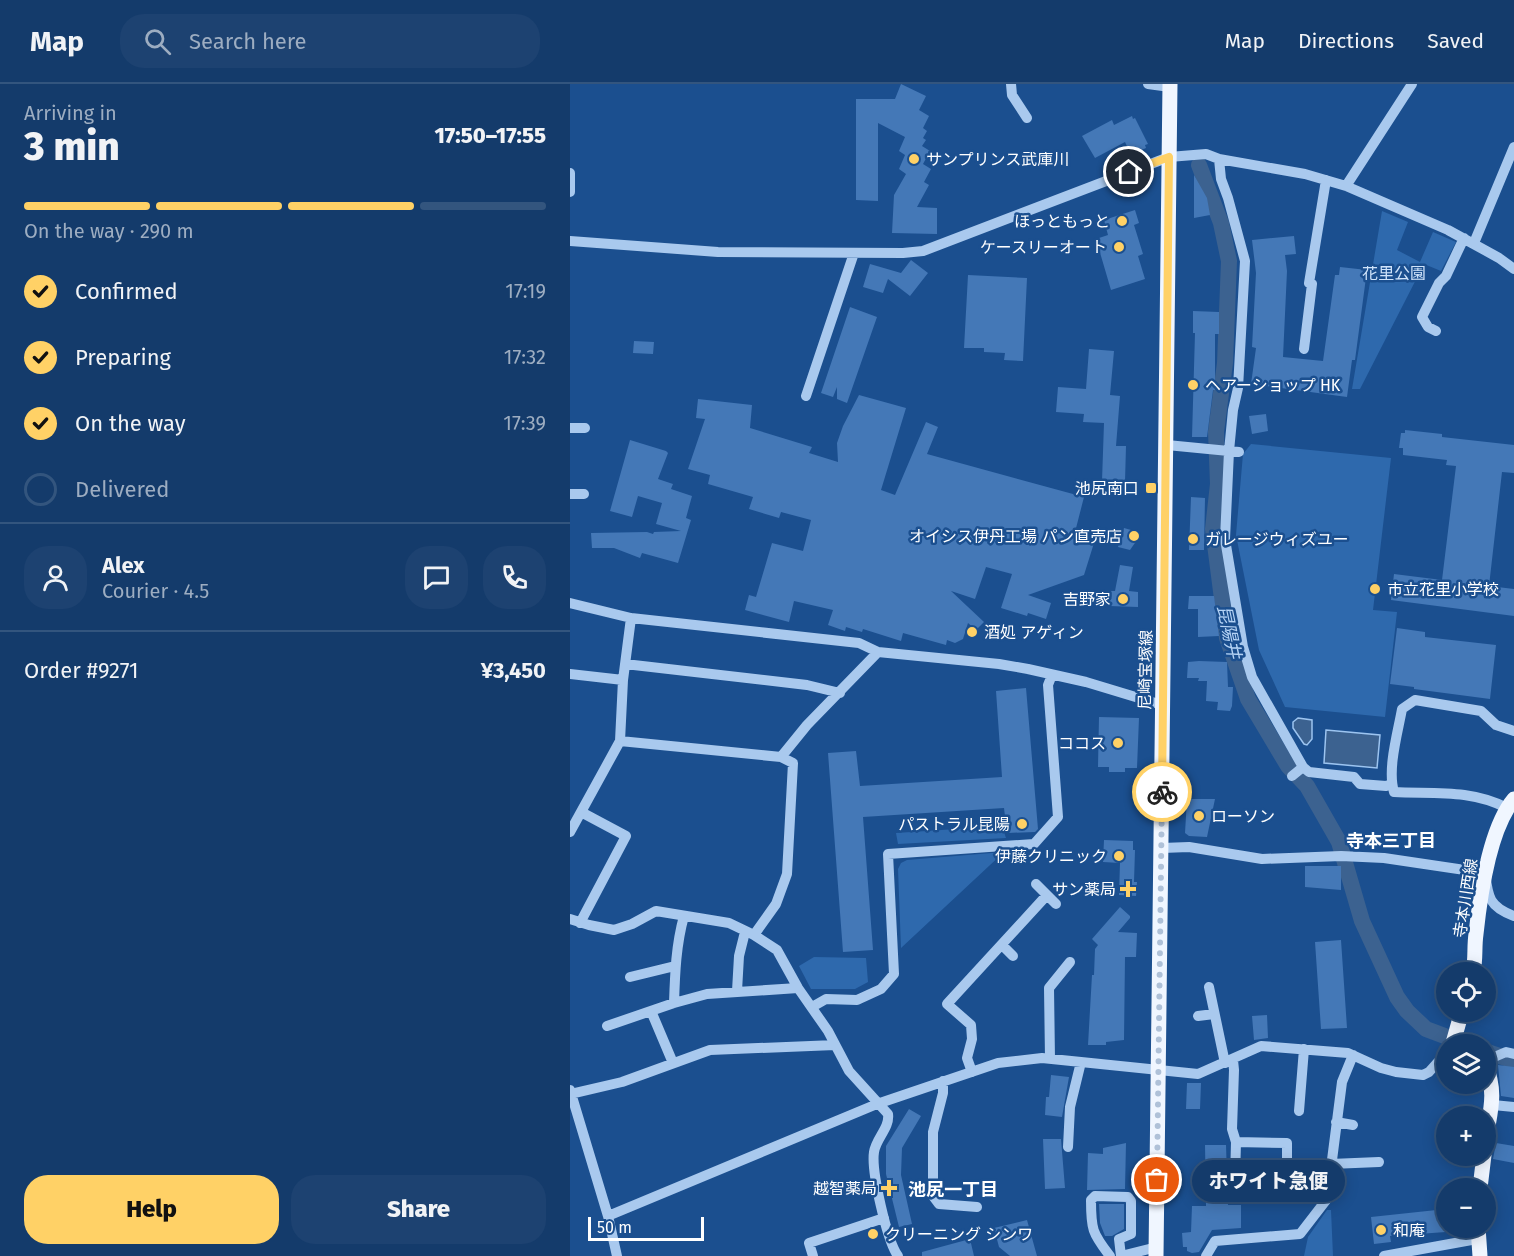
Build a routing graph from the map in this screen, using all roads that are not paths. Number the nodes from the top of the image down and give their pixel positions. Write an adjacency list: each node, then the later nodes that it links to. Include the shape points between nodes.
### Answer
1 (1011, 84): 5 (street, via 1011,101)
2 (1148, 84): 4 (street)
3 (1412, 84): 11 (street)
4 (1170, 86): 7 (main road, 尼崎宝塚線)
5 (1027, 117)
6 (1514, 147): 13 (street)
7 (1169, 157): 8 (street, via 1206,154); 15 (street, via 930,249); 22 (main road, 尼崎宝塚線)
8 (1219, 159): 10 (street); 23 (street, via 1221,179 1245,261)
9 (570, 173): 12 (street)
10 (1326, 180): 11 (street); 18 (street, via 1309,283 1312,284)
11 (1346, 186): 13 (street)
12 (570, 192)
13 (1469, 240): 16 (street); 17 (street, via 1439,283 1422,317)
14 (570, 241): 15 (street, via 718,252)
15 (854, 253): 19 (street)
16 (1514, 269)
17 (1436, 331)
18 (1304, 349)
19 (806, 396)
20 (570, 428): 21 (street)
21 (585, 428)
22 (1167, 445): 23 (street); 34 (main road, 尼崎宝塚線)
23 (1231, 452): 38 (street, via 1225,539 1243,647 1252,677)
24 (570, 494): 25 (street)
25 (584, 494)
26 (570, 603): 27 (street)
27 (631, 618): 28 (street, via 859,643); 29 (street)
28 (878, 652): 31 (street, via 999,664); 33 (street)
29 (625, 664): 32 (street); 33 (street, via 807,685)
30 (570, 674): 32 (street)
31 (1052, 675): 34 (street); 63 (street, via 1048,685 1058,817 1034,843 888,854 894,974 881,989 857,1000 826,999)
32 (623, 680): 36 (street)
33 (840, 693): 37 (street)
34 (1162, 705): 44 (main road, 尼崎宝塚線)
35 (1514, 731): 40 (street, via 1496,725 1481,711 1415,699 1402,709)
36 (620, 741): 37 (street); 42 (street)
37 (781, 757): 52 (street, via 793,763 787,874 776,904)
38 (1303, 767): 39 (street); 40 (street, via 1309,772 1354,777 1360,784)
39 (1292, 776)
40 (1392, 784): 41 (street, via 1394,792 1470,795)
41 (1510, 804): 45 (main road, 寺本川西線)
42 (581, 812): 43 (street); 51 (street, via 626,836)
43 (570, 832)
44 (1162, 848): 45 (street, via 1189,846 1262,859 1384,858); 76 (main road, 尼崎宝塚線)
45 (1485, 873): 50 (street, via 1487,896 1494,906); 56 (main road, 寺本川西線)
46 (1036, 884): 47 (street)
47 (1047, 895): 48 (street); 53 (street)
48 (1056, 904)
49 (684, 916): 51 (street, via 656,911 614,930); 52 (street, via 729,923); 57 (street)
50 (1514, 916)
51 (575, 921)
52 (749, 933): 60 (street, via 777,950); 61 (street, via 740,956)
53 (1002, 945): 54 (street); 77 (street, via 943,1001 971,1025 967,1058)
54 (1013, 956)
55 (1070, 962): 71 (street, via 1049,988)
56 (1476, 962)
57 (675, 966): 58 (street); 62 (street)
58 (630, 977)
59 (1209, 987): 65 (street)
60 (798, 988): 61 (street); 63 (street)
61 (737, 991): 62 (street)
62 (674, 1003): 64 (street)
63 (812, 1007): 68 (street)
64 (651, 1011): 67 (street); 74 (street)
65 (1214, 1014): 66 (street); 73 (street)
66 (1198, 1016)
67 (607, 1026)
68 (835, 1044): 74 (street, via 710,1050); 81 (street, via 849,1071)
69 (1305, 1049): 70 (street); 73 (street, via 1262,1046); 84 (street)
70 (1353, 1055): 75 (street, via 1381,1068 1411,1075 1423,1075); 85 (street, via 1342,1082)
71 (1050, 1059): 72 (street); 77 (street, via 998,1063)
72 (1081, 1062): 76 (street); 88 (street)
73 (1229, 1062): 76 (street, via 1198,1074); 89 (street)
74 (674, 1063): 79 (street, via 622,1082)
75 (1436, 1064)
76 (1159, 1070): 98 (main road, 尼崎宝塚線)
77 (972, 1072): 78 (street)
78 (943, 1082): 81 (street); 93 (street, via 933,1132 933,1196 939,1208)
79 (571, 1092): 94 (street)
80 (1492, 1094): 82 (main road)
81 (877, 1104): 94 (street); 95 (street, via 889,1117 873,1153)
82 (1493, 1105): 83 (street)
83 (1514, 1107)
84 (1299, 1111)
85 (1336, 1122): 86 (street); 92 (street)
86 (1353, 1125)
87 (1056, 1127): 88 (street)
88 (1068, 1128): 90 (street)
89 (1236, 1142): 89 (street, via 1287,1143 1287,1180 1235,1179)
90 (1068, 1147)
91 (1379, 1162): 92 (street)
92 (1331, 1164): 104 (street, via 1327,1199 1300,1234 1215,1241)
93 (977, 1207)
94 (608, 1216): 99 (street)
95 (884, 1218): 100 (street, via 809,1243); 101 (street)
96 (1458, 1238): 105 (street)
97 (1478, 1238): 106 (main road)
98 (1156, 1251): 103 (street)
99 (616, 1256)
100 (813, 1256)
101 (898, 1256)
102 (1110, 1256): 103 (street, via 1095,1238 1091,1225 1091,1200 1095,1196 1128,1197 1131,1201 1131,1234 1119,1239)
103 (1121, 1256)
104 (1206, 1256)
105 (1384, 1256)
106 (1480, 1256)

